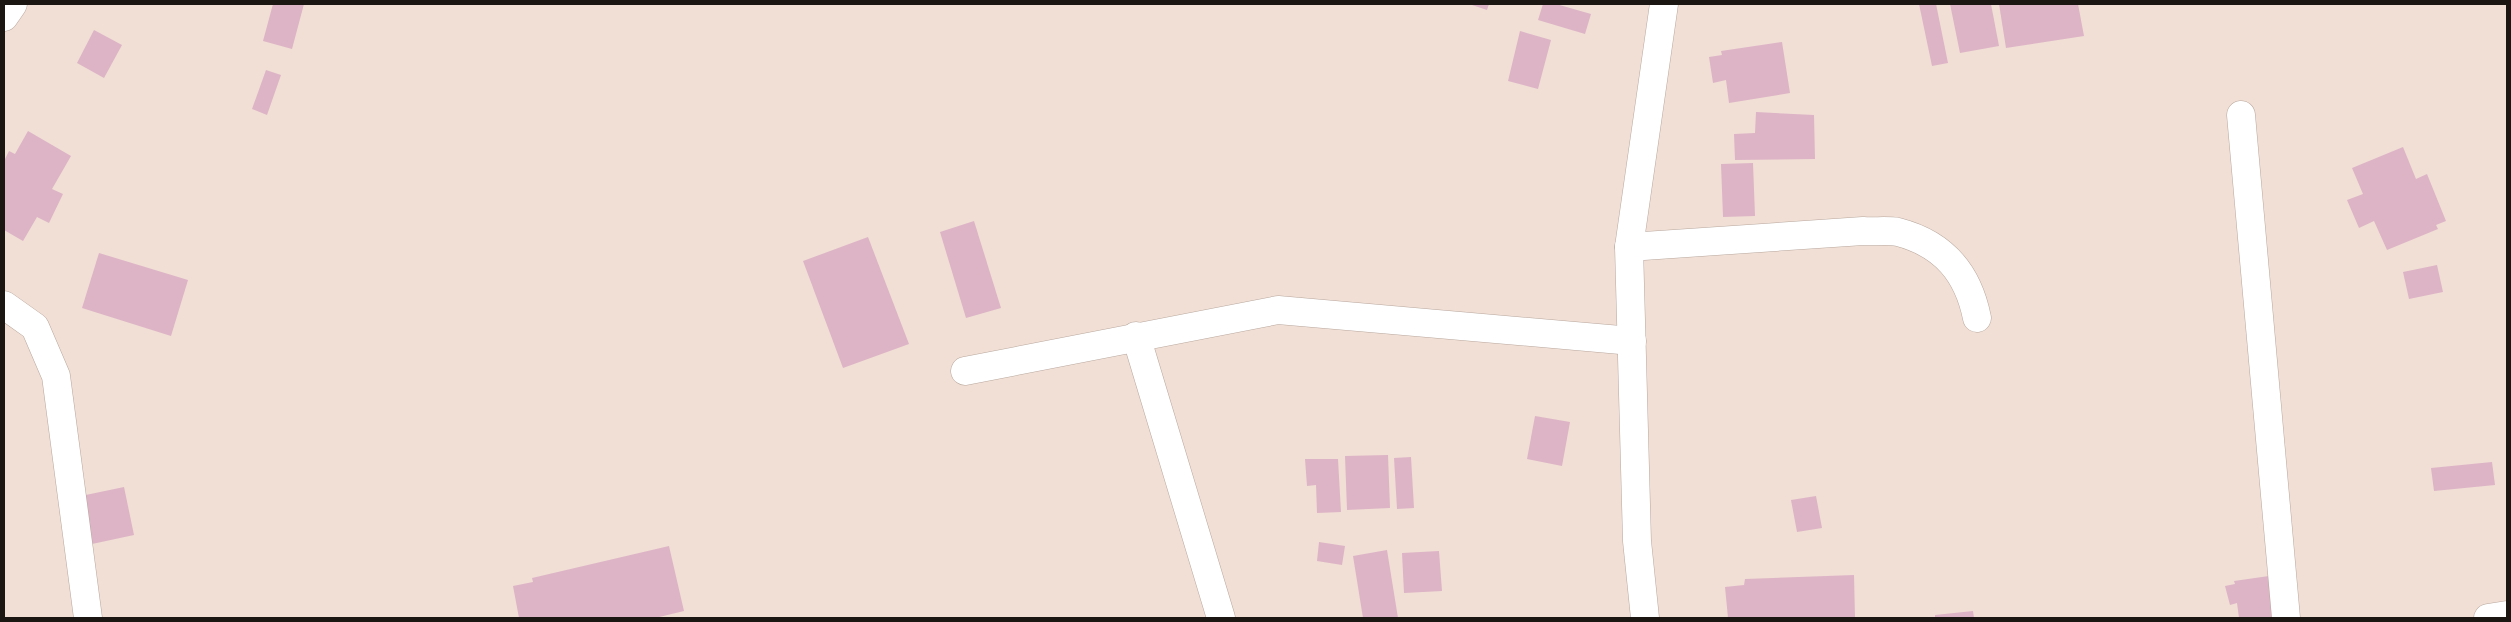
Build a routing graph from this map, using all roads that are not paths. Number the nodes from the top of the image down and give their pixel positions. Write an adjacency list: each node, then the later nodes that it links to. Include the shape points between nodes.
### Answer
1 (13, 4): 3 (street)
2 (1669, 5): 5 (street)
3 (4, 17)
4 (2241, 114): 15 (street)
5 (1629, 247): 7 (street, via 1863,231 1897,232 1946,256 1961,274 1972,296); 9 (street)
6 (4, 305): 12 (street, via 35,327 56,376)
7 (1976, 318)
8 (1136, 336): 9 (street, via 1278,310); 10 (street); 13 (street)
9 (1632, 341): 14 (street, via 1637,541)
10 (965, 371)
11 (2507, 615): 16 (street)
12 (88, 618)
13 (1221, 618)
14 (1645, 618)
15 (2286, 618)
16 (2488, 618)

